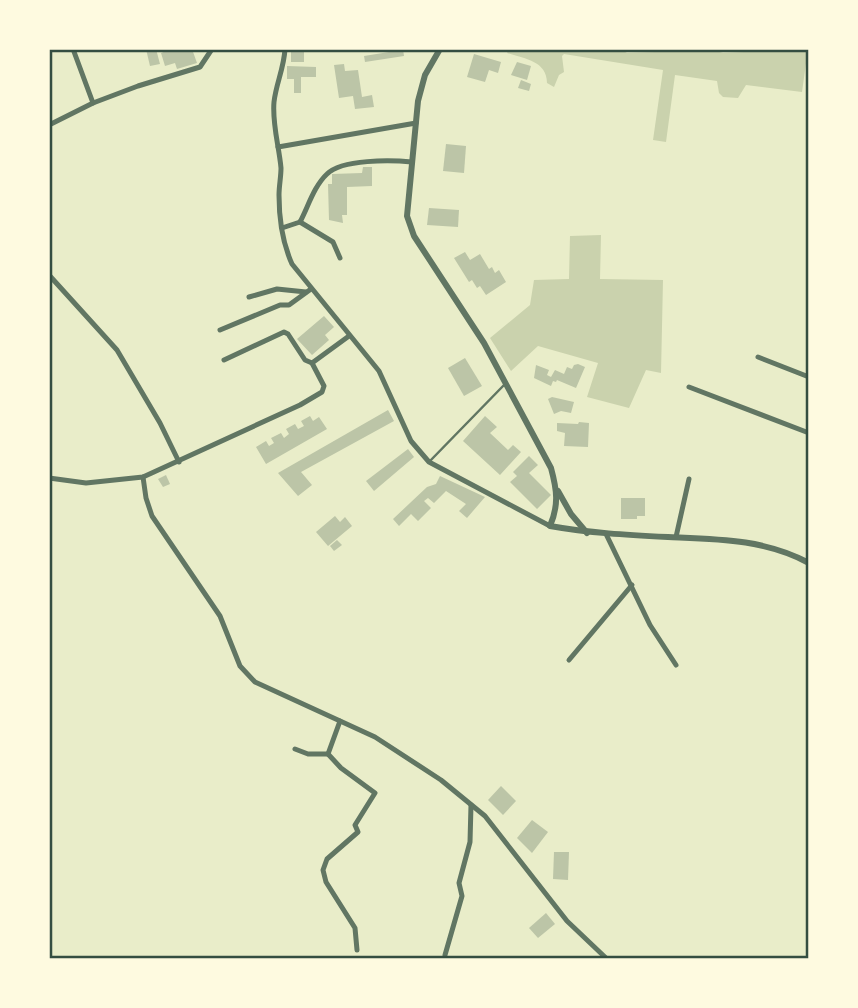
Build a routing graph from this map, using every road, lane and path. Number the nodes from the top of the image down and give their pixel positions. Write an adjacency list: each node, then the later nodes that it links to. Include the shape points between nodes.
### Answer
1 (74, 49): 5 (street)
2 (212, 49): 5 (street, via 200,67)
3 (285, 49): 8 (street, via 274,101)
4 (440, 49): 6 (street, via 425,75)
5 (93, 103): 7 (street)
6 (416, 123): 8 (street); 9 (street)
7 (49, 125)
8 (278, 147): 11 (street)
9 (412, 162): 10 (street, via 335,169 319,185); 22 (street, via 407,216 414,236)
10 (300, 222): 11 (street); 12 (street, via 333,242)
11 (282, 228): 14 (street, via 287,253)
12 (340, 258)
13 (49, 275): 25 (street, via 117,350)
14 (308, 290): 15 (street, via 277,289); 16 (street, via 289,305); 17 (street)
15 (250, 297)
16 (220, 330)
17 (349, 336): 20 (street); 26 (street, via 379,371 411,441)
18 (758, 357): 21 (street)
19 (224, 360): 20 (street, via 284,332)
20 (312, 363): 25 (street, via 324,386 322,392)
21 (809, 377)
22 (506, 383): 26 (lane); 30 (street, via 546,458)
23 (689, 387): 24 (street)
24 (809, 433)
25 (179, 462): 27 (street)
26 (429, 462): 31 (street)
27 (143, 477): 28 (street, via 86,482); 39 (street, via 152,516 220,616 240,666 255,682)
28 (49, 478)
29 (689, 480): 34 (street)
30 (556, 489): 31 (street, via 558,506); 32 (street)
31 (550, 526): 32 (street)
32 (587, 533): 33 (street)
33 (606, 534): 34 (street); 36 (street)
34 (676, 537): 35 (street, via 756,544)
35 (809, 563)
36 (632, 585): 37 (street); 38 (street, via 650,625)
37 (569, 660)
38 (676, 665)
39 (340, 721): 41 (street); 42 (street, via 394,748)
40 (295, 749): 41 (street)
41 (328, 754): 43 (street, via 375,793 355,825 358,832 323,866 326,882 355,928)
42 (471, 805): 44 (street, via 470,842 459,883 462,896); 45 (street, via 485,816 567,921)
43 (357, 950)
44 (445, 955)
45 (607, 959)

